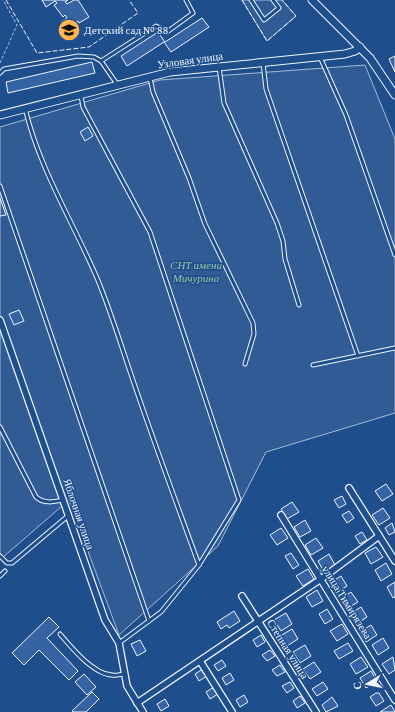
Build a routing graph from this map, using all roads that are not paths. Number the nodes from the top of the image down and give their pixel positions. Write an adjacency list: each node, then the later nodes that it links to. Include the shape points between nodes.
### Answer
1 (186, 0): 7 (lane, via 193,13 167,32 156,26)
2 (250, 0): 3 (lane, via 264,20 279,8)
3 (273, 0)
4 (312, 0): 5 (street)
5 (360, 47): 6 (street, Узловая улица, via 351,53); 14 (street, via 380,70)
6 (320, 57): 8 (street, Узловая улица); 18 (lane, via 346,115)
7 (101, 61): 10 (lane, via 94,57 78,56 4,69); 12 (lane)
8 (263, 62): 9 (street, Узловая улица); 22 (lane, via 266,89)
9 (219, 67): 11 (street, Узловая улица); 19 (lane, via 224,103 277,223)
10 (0, 73)
11 (149, 77): 12 (street, Узловая улица); 23 (lane, via 205,224 253,323 254,334)
12 (117, 85): 13 (street, Узловая улица)
13 (81, 94): 15 (street, Узловая улица); 33 (lane, via 83,107 150,232 239,500)
14 (395, 95)
15 (25, 108): 16 (street, Узловая улица); 33 (lane, via 29,126 42,158 97,277 115,324)
16 (0, 115)
17 (0, 186): 39 (lane)
18 (395, 255)
19 (299, 305)
20 (0, 320): 27 (street, Яблочная улица)
21 (395, 348): 22 (lane)
22 (358, 356): 24 (lane)
23 (245, 364)
24 (314, 364)
25 (0, 427): 27 (lane, via 36,497 41,501)
26 (350, 488): 30 (street)
27 (63, 500): 29 (street, Яблочная улица)
28 (281, 515): 36 (street, улица Тимирязева)
29 (69, 516): 31 (lane, via 12,563 7,563); 41 (street, Яблочная улица, via 105,620)
30 (379, 536): 32 (street); 36 (street)
31 (0, 556)
32 (395, 561)
33 (199, 565): 39 (lane, via 161,612)
34 (5, 571): 35 (lane)
35 (0, 576)
36 (321, 579): 38 (street); 44 (street, улица Тимирязева)
37 (242, 596): 38 (street, Степная улица)
38 (258, 620): 42 (street); 48 (street, Степная улица)
39 (149, 621): 41 (lane)
40 (60, 634): 43 (lane, via 80,657 104,674)
41 (119, 643): 43 (street, Яблочная улица)
42 (200, 661): 45 (street); 47 (street)
43 (125, 674): 45 (street, Яблочная улица, via 127,686)
44 (395, 700)
45 (137, 703): 46 (street, Яблочная улица)
46 (143, 712)
47 (232, 712)
48 (316, 712)

